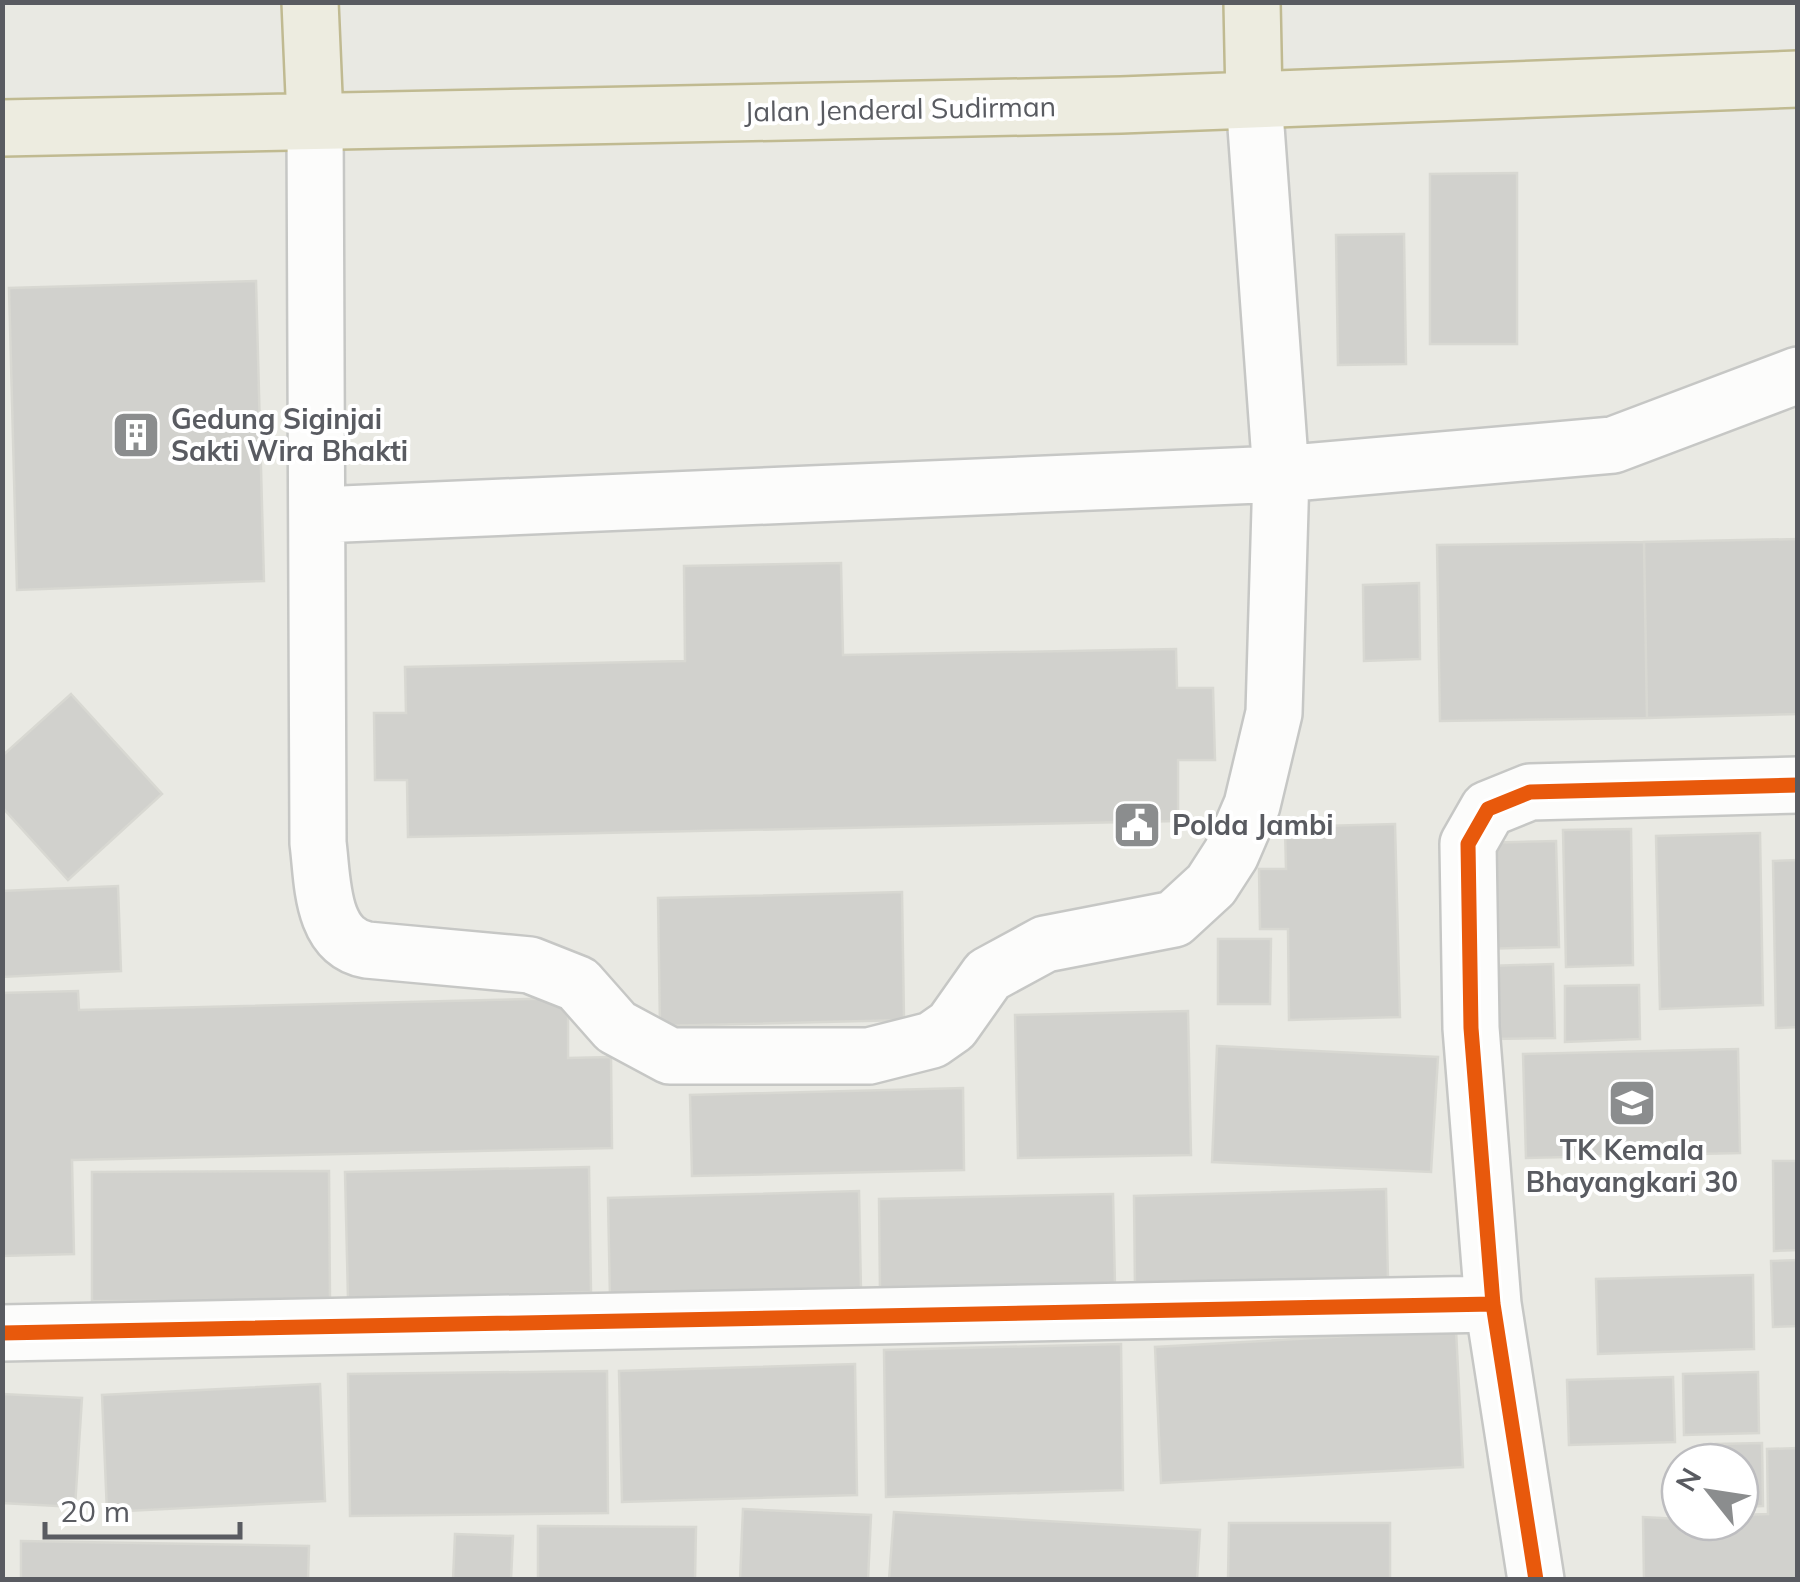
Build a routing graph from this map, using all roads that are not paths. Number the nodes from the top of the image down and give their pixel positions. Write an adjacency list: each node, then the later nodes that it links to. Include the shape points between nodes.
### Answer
1 (310, 2): 5 (highway)
2 (1252, 2): 4 (highway)
3 (1798, 78): 4 (highway, Jalan Jenderal Sudirman)
4 (1254, 98): 5 (highway, Jalan Jenderal Sudirman, via 1120,106); 8 (street)
5 (314, 119): 6 (highway, Jalan Jenderal Sudirman); 9 (street)
6 (2, 128)
7 (1798, 375): 8 (street, via 1613,445)
8 (1281, 474): 9 (street); 9 (street, via 1274,713 1252,806 1211,885 1174,918 1045,944 988,975 952,1026 932,1040 870,1056 670,1056 616,1027 578,984 530,965 351,947 327,910 318,842)
9 (320, 516)
10 (1798, 785): 11 (street, via 1530,792 1488,809 1475,825 1468,844 1471,1028)
11 (1493, 1304): 12 (street); 13 (street)
12 (2, 1333)
13 (1536, 1580)

